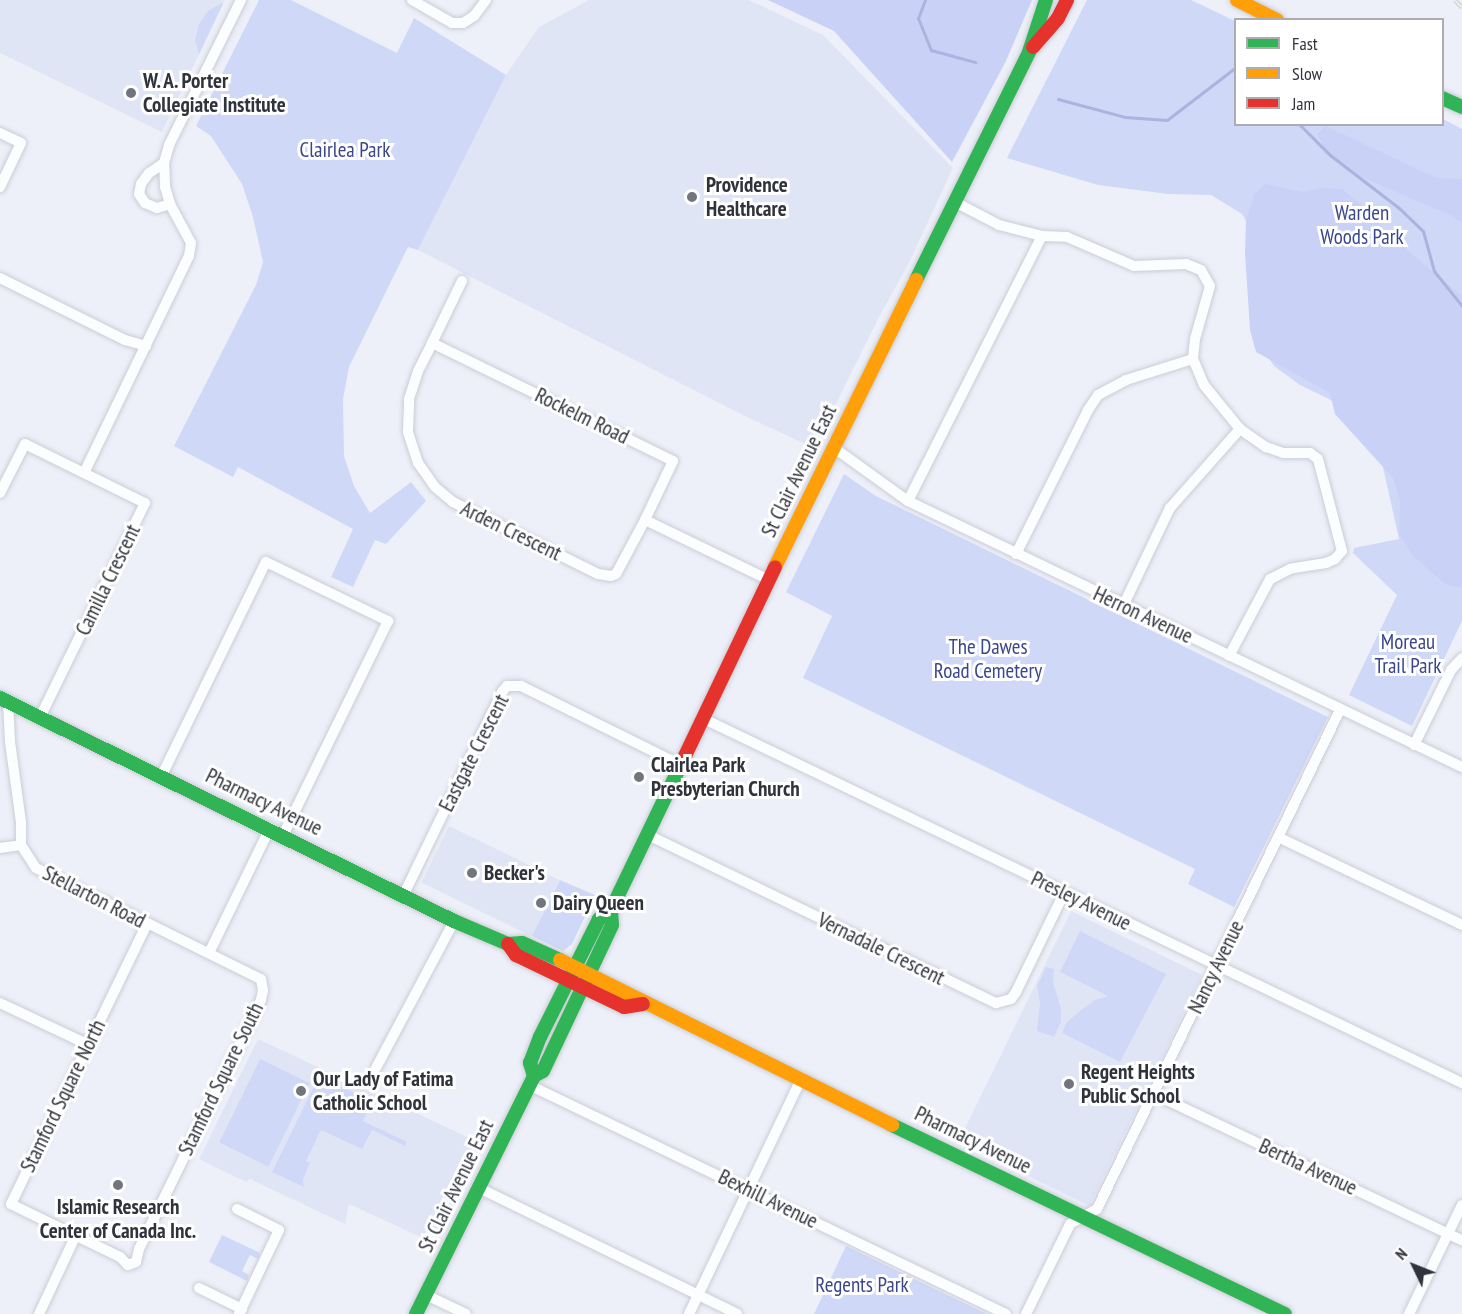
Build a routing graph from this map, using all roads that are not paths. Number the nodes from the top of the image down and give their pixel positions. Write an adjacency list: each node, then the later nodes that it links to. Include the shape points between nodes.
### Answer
1 (241, 0): 12 (street, via 169,145)
2 (412, 0): 3 (street, via 452,23 463,23 474,16)
3 (486, 0)
4 (1046, 0): 8 (main road, St Clair Avenue East)
5 (1067, 0): 8 (main road, St Clair Avenue East, via 1058,18)
6 (1237, 0): 7 (main road)
7 (1273, 18)
8 (1029, 52): 14 (main road, St Clair Avenue East)
9 (1444, 98): 10 (main road)
10 (1462, 107)
11 (0, 133): 13 (street, via 21,143)
12 (164, 163): 15 (street); 15 (street, via 149,173 141,184 140,194 145,203 156,208)
13 (0, 187)
14 (955, 202): 16 (street, via 999,225); 23 (main road, St Clair Avenue East)
15 (170, 204): 20 (street, via 191,243 189,256)
16 (1042, 236): 21 (street, via 1067,237 1134,266 1186,264 1201,270 1210,286); 26 (street)
17 (0, 278): 20 (street, via 125,340)
18 (462, 281): 19 (street, Arden Crescent)
19 (432, 343): 27 (street, Rockelm Road, via 674,461); 27 (street, Arden Crescent, via 410,393 407,421 418,463 443,496 606,576 620,568)
20 (146, 346): 24 (street)
21 (1193, 359): 22 (street, via 1204,384); 28 (street, via 1126,380 1098,395)
22 (1240, 429): 30 (street, via 1170,508); 31 (street, via 1266,447 1283,453 1310,453 1318,459 1342,550 1326,564 1290,569 1270,579)
23 (833, 447): 26 (street, Herron Avenue); 29 (main road, St Clair Avenue East)
24 (84, 473): 25 (street, via 25,444); 35 (street, Camilla Crescent, via 146,503)
25 (0, 493)
26 (908, 501): 28 (street, Herron Avenue)
27 (645, 520): 29 (street)
28 (1017, 555): 30 (street, Herron Avenue)
29 (769, 580): 36 (main road, St Clair Avenue East)
30 (1123, 606): 31 (street, Herron Avenue)
31 (1229, 656): 34 (street, Herron Avenue)
32 (1462, 658): 37 (street, via 1451,670)
33 (4, 700): 35 (main road, Pharmacy Avenue); 44 (street)
34 (1341, 710): 37 (street, Herron Avenue); 43 (street, Nancy Avenue)
35 (40, 717): 40 (main road, Pharmacy Avenue)
36 (702, 718): 38 (main road, St Clair Avenue East); 46 (street, Presley Avenue)
37 (1414, 745): 39 (street, Herron Avenue)
38 (680, 764): 42 (main road, St Clair Avenue East); 47 (street, Eastgate Crescent, via 521,686 507,686)
39 (1462, 767)
40 (162, 775): 41 (main road, Pharmacy Avenue); 41 (street, via 266,562 388,621)
41 (277, 832): 47 (main road, Pharmacy Avenue); 52 (street)
42 (646, 834): 46 (street, Vernadale Crescent, via 996,1003 1011,999 1016,992); 48 (main road, St Clair Avenue East)
43 (1280, 838): 51 (street); 53 (street, Nancy Avenue)
44 (21, 845): 45 (street); 50 (street, Stellarton Road, via 36,868)
45 (0, 848)
46 (1064, 893): 53 (street, Presley Avenue)
47 (404, 894): 49 (main road, Pharmacy Avenue)
48 (611, 910): 54 (main road, St Clair Avenue East, via 599,919); 55 (main road, St Clair Avenue East, via 612,925)
49 (454, 921): 54 (main road, Pharmacy Avenue, via 508,944 516,955); 60 (street)
50 (147, 924): 52 (street, Stellarton Road); 59 (street, Stamford Square North)
51 (1462, 925)
52 (209, 953): 71 (street, Stamford Square South, via 261,979 261,1000 136,1262 126,1264 120,1257)
53 (1216, 966): 63 (street, Presley Avenue); 64 (street, Nancy Avenue)
54 (571, 975): 55 (main road, Pharmacy Avenue); 56 (main road, Pharmacy Avenue); 61 (main road, St Clair Avenue East, via 531,1060)
55 (588, 975): 56 (main road, St Clair Avenue East); 58 (main road, Pharmacy Avenue, via 630,993)
56 (582, 988): 58 (main road, Pharmacy Avenue, via 624,1007); 61 (main road, St Clair Avenue East, via 543,1071)
57 (0, 1003): 59 (street)
58 (643, 1004): 62 (main road, Pharmacy Avenue)
59 (88, 1045): 71 (street, Stamford Square North, via 11,1204)
60 (376, 1068)
61 (531, 1081): 65 (main road, St Clair Avenue East); 66 (street, Bexhill Avenue)
62 (800, 1081): 66 (street); 69 (main road, Pharmacy Avenue)
63 (1462, 1083)
64 (1154, 1094): 69 (street, Nancy Avenue, via 1097,1209); 70 (street, Bertha Avenue)
65 (479, 1188): 74 (main road, St Clair Avenue East); 75 (street)
66 (748, 1189): 75 (street); 82 (street, Bexhill Avenue)
67 (1462, 1205): 70 (street)
68 (237, 1209): 76 (street, via 279,1230)
69 (1083, 1217): 83 (street, Nancy Avenue, via 1070,1224); 84 (main road, Pharmacy Avenue)
70 (1448, 1234): 72 (street, Bertha Avenue); 85 (street)
71 (76, 1235): 77 (street)
72 (1462, 1240)
73 (199, 1288): 76 (street)
74 (426, 1295): 78 (main road, St Clair Avenue East); 79 (street)
75 (698, 1295): 80 (street); 81 (street)
76 (241, 1311)
77 (39, 1314)
78 (416, 1314)
79 (466, 1314)
80 (689, 1314)
81 (737, 1314)
82 (1006, 1314)
83 (1026, 1314)
84 (1285, 1314)
85 (1409, 1314)

